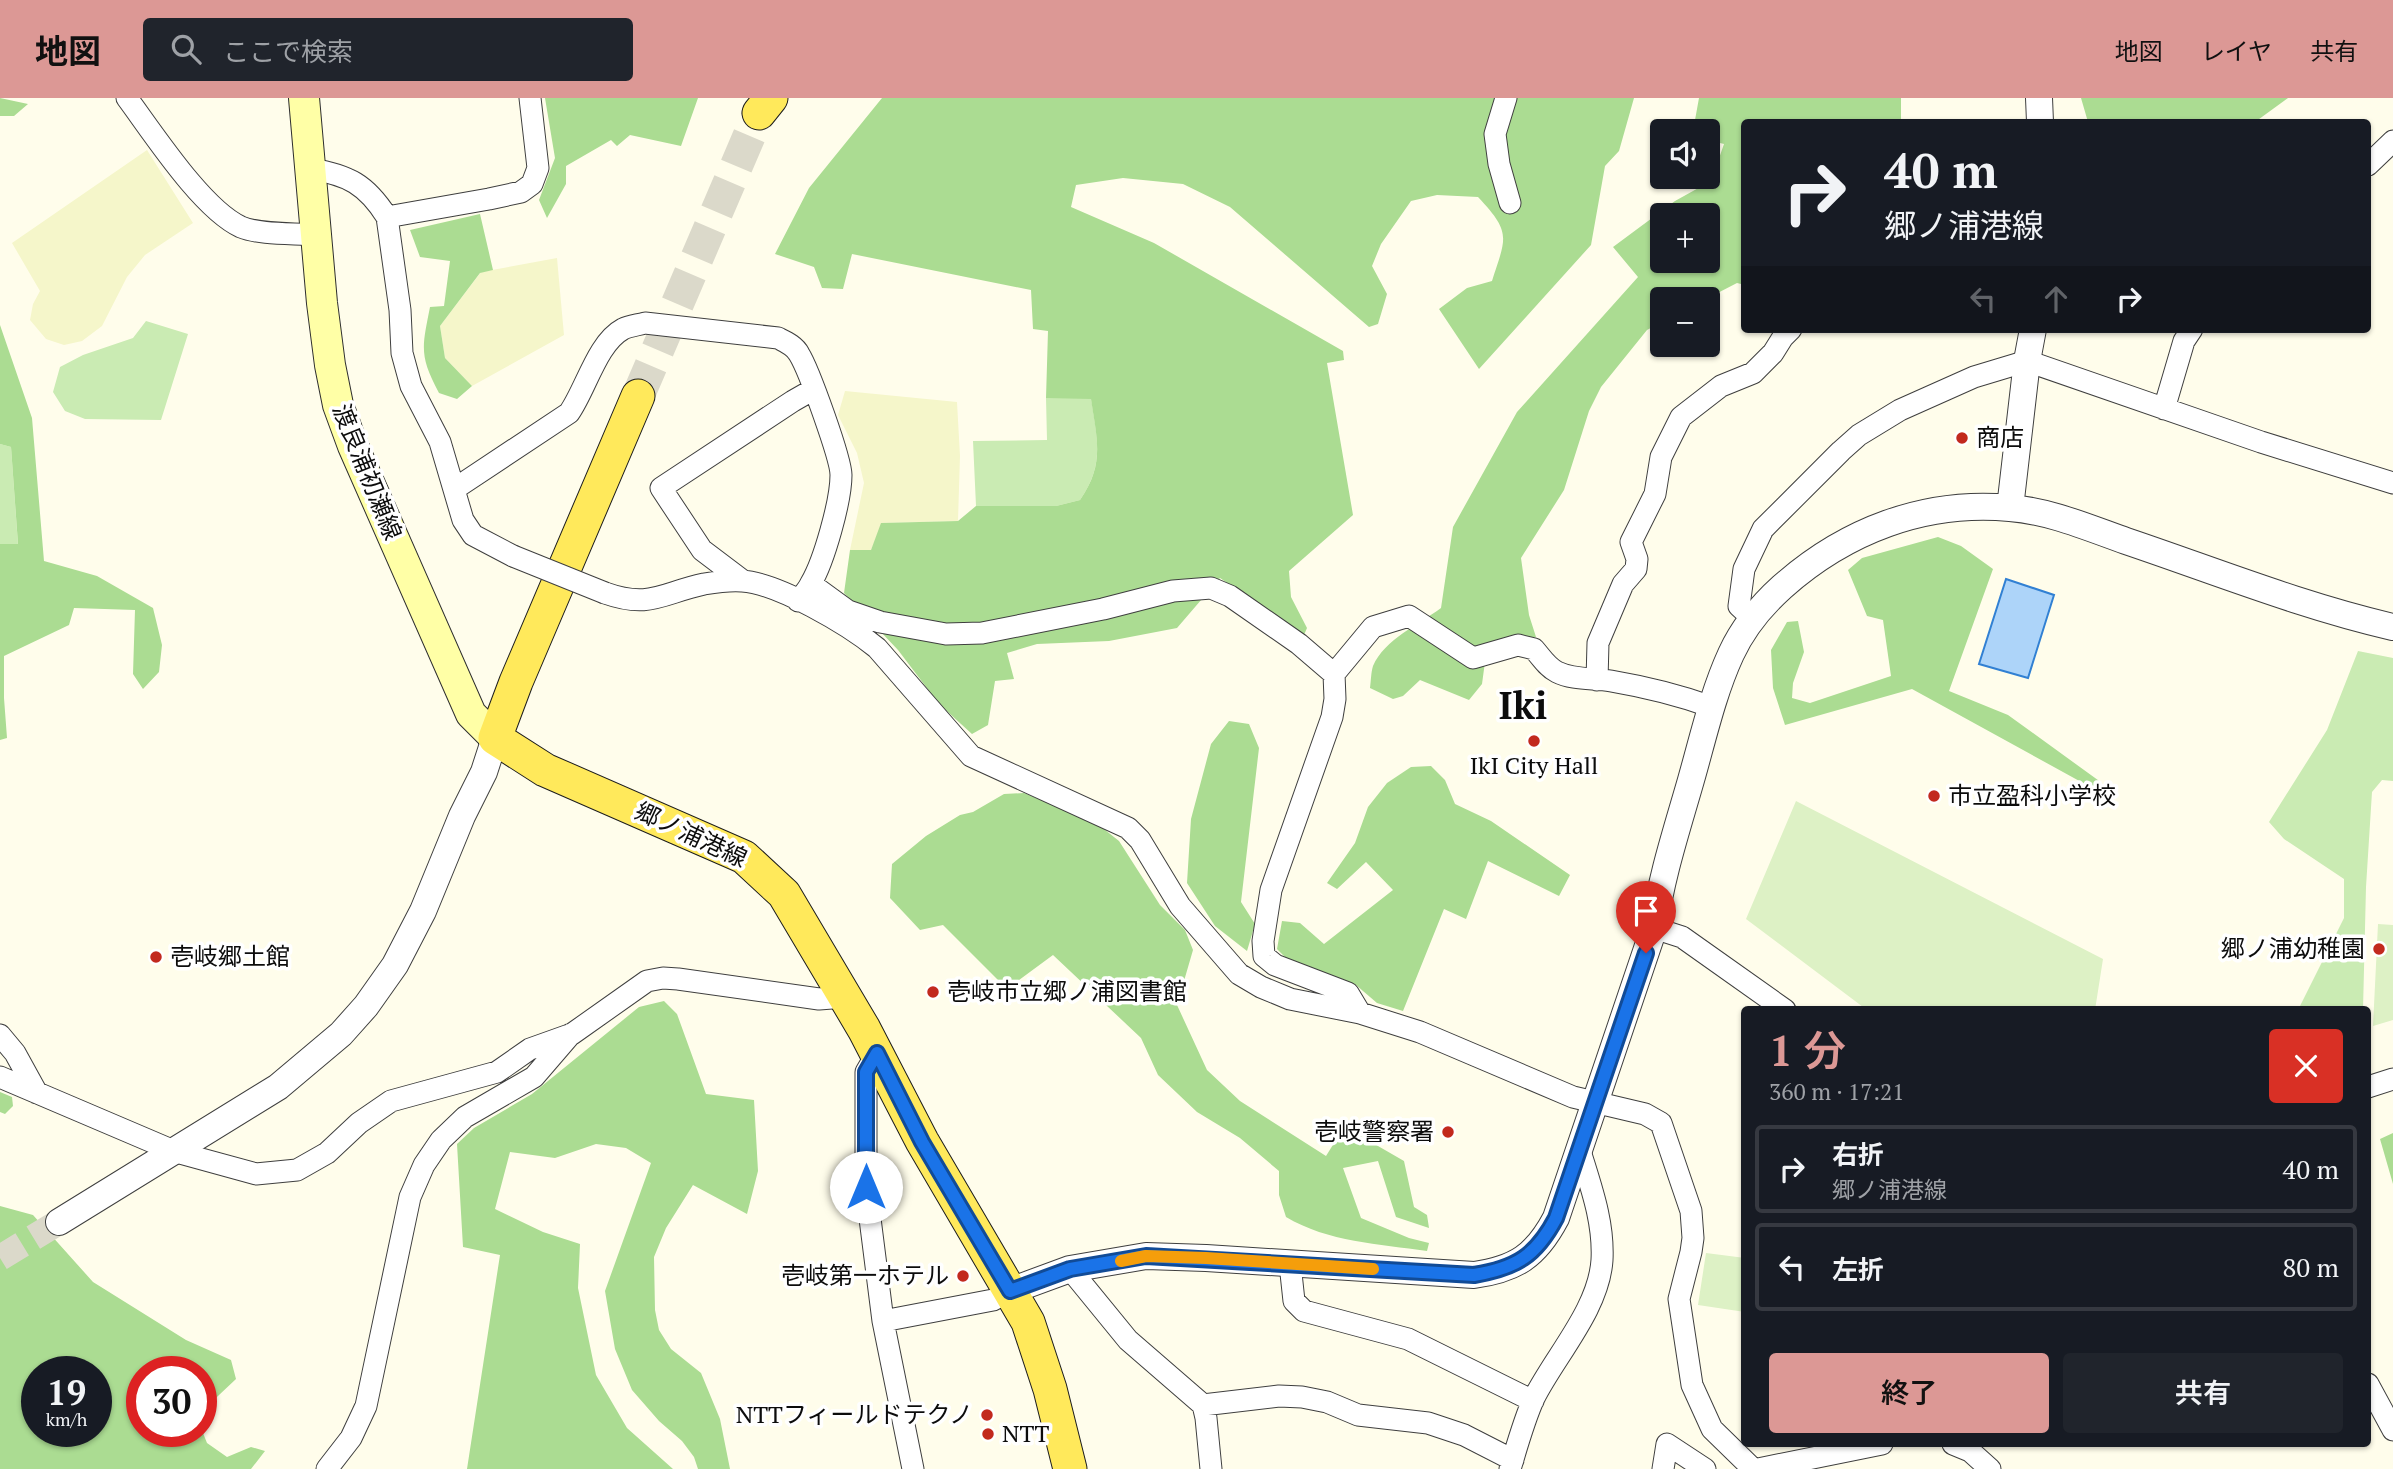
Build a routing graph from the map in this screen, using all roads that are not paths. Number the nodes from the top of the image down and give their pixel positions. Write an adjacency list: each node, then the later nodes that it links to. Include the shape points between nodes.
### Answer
1 (127, 98): 12 (street, via 184,175 221,213 242,227)
2 (304, 98): 9 (main road, 渡良浦初瀬線)
3 (530, 98): 11 (street, via 538,168 532,184 521,192 489,200)
4 (1506, 98): 10 (street, via 1495,134)
5 (2039, 98): 6 (street)
6 (2040, 119)
7 (2393, 141): 8 (street)
8 (2371, 162)
9 (311, 169): 11 (street, via 349,178); 12 (main road, 渡良浦初瀬線)
10 (1510, 203)
11 (387, 217): 21 (street, via 402,353 411,386 440,442)
12 (316, 235): 30 (main road, 渡良浦初瀬線, via 338,405 471,714)
13 (1787, 333): 28 (street, via 1753,373 1721,386 1681,417 1661,457 1655,494 1631,542 1636,569 1623,584 1598,643)
14 (2031, 333): 16 (street)
15 (2189, 333): 19 (street)
16 (2027, 361): 19 (street); 22 (street); 25 (street, via 1974,377 1900,410 1841,451 1763,529 1742,582 1739,607)
17 (814, 389): 21 (street, via 799,352 778,338 645,323 624,328 601,352 569,413); 23 (street, via 661,488 702,550); 24 (street, via 841,471 822,556)
18 (638, 396): 30 (main road)
19 (2164, 409): 20 (street)
20 (2393, 483)
21 (456, 488): 23 (street, bridge, via 463,520 473,536 605,593 655,600 702,585)
22 (2010, 508): 25 (street, via 1920,514 1850,538 1818,558); 26 (street, via 2052,516 2287,598)
23 (743, 581): 24 (street)
24 (805, 592): 27 (street, via 848,611 946,634 982,633 1173,591 1211,587 1298,643); 34 (street, via 877,648 971,756 1128,828 1180,906 1238,974 1290,999)
25 (1752, 618): 29 (street, via 1730,654)
26 (2393, 627)
27 (1334, 674): 28 (street, via 1373,626 1409,616 1473,658 1518,645 1534,649 1557,672); 34 (street, via 1332,717 1271,890 1264,956 1275,965 1348,993)
28 (1597, 680): 29 (street, via 1683,696)
29 (1712, 707): 31 (street, via 1660,888)
30 (495, 738): 32 (main road, 郷ノ浦港線, via 545,770 744,857 784,894); 44 (street, via 423,911 395,965 366,1006 341,1034 278,1087)
31 (1654, 928): 33 (street, via 1682,937); 42 (street)
32 (845, 997): 35 (street, via 819,999 663,978 648,981); 37 (main road, 郷ノ浦港線)
33 (1779, 1006)
34 (1360, 1013): 42 (street, via 1420,1032)
35 (572, 1034): 44 (street, via 530,1049 497,1072 391,1101 327,1153 297,1170 256,1174); 57 (street, via 534,1077 465,1117 441,1140 424,1166 410,1197 366,1406 351,1438)
36 (0, 1035): 41 (street)
37 (877, 1053): 48 (main road, 郷ノ浦港線, via 922,1142); 49 (street, via 866,1072 866,1187)
38 (0, 1077): 41 (street)
39 (2393, 1079): 40 (street)
40 (2371, 1086)
41 (37, 1093): 44 (street)
42 (1595, 1103): 43 (street); 63 (street, via 1645,1114 1661,1123 1690,1211 1693,1238 1679,1299 1692,1385 1712,1429)
43 (1580, 1151): 46 (street, via 1547,1236 1533,1252 1506,1268 1474,1275); 51 (street, via 1601,1228 1602,1263 1595,1292)
44 (176, 1152): 45 (street)
45 (59, 1222)
46 (1290, 1264): 47 (street, via 1146,1256); 51 (street, via 1294,1301 1304,1311 1408,1339)
47 (1070, 1269): 48 (street); 52 (street, via 1128,1340)
48 (1010, 1291): 49 (street, via 993,1300); 59 (main road, 郷ノ浦港線, via 1028,1322)
49 (883, 1321): 58 (street)
50 (2371, 1390): 53 (street)
51 (1533, 1401): 56 (street)
52 (1203, 1405): 56 (street, via 1302,1396 1358,1415 1428,1423 1464,1435); 60 (street)
53 (2393, 1430)
54 (1867, 1447): 64 (street)
55 (1960, 1447): 65 (street)
56 (1512, 1464)
57 (327, 1469)
58 (913, 1469)
59 (1070, 1469)
60 (1211, 1469)
61 (1663, 1469): 62 (street, via 1667,1444)
62 (1705, 1469)
63 (1753, 1469)
64 (1758, 1469)
65 (1990, 1469)

